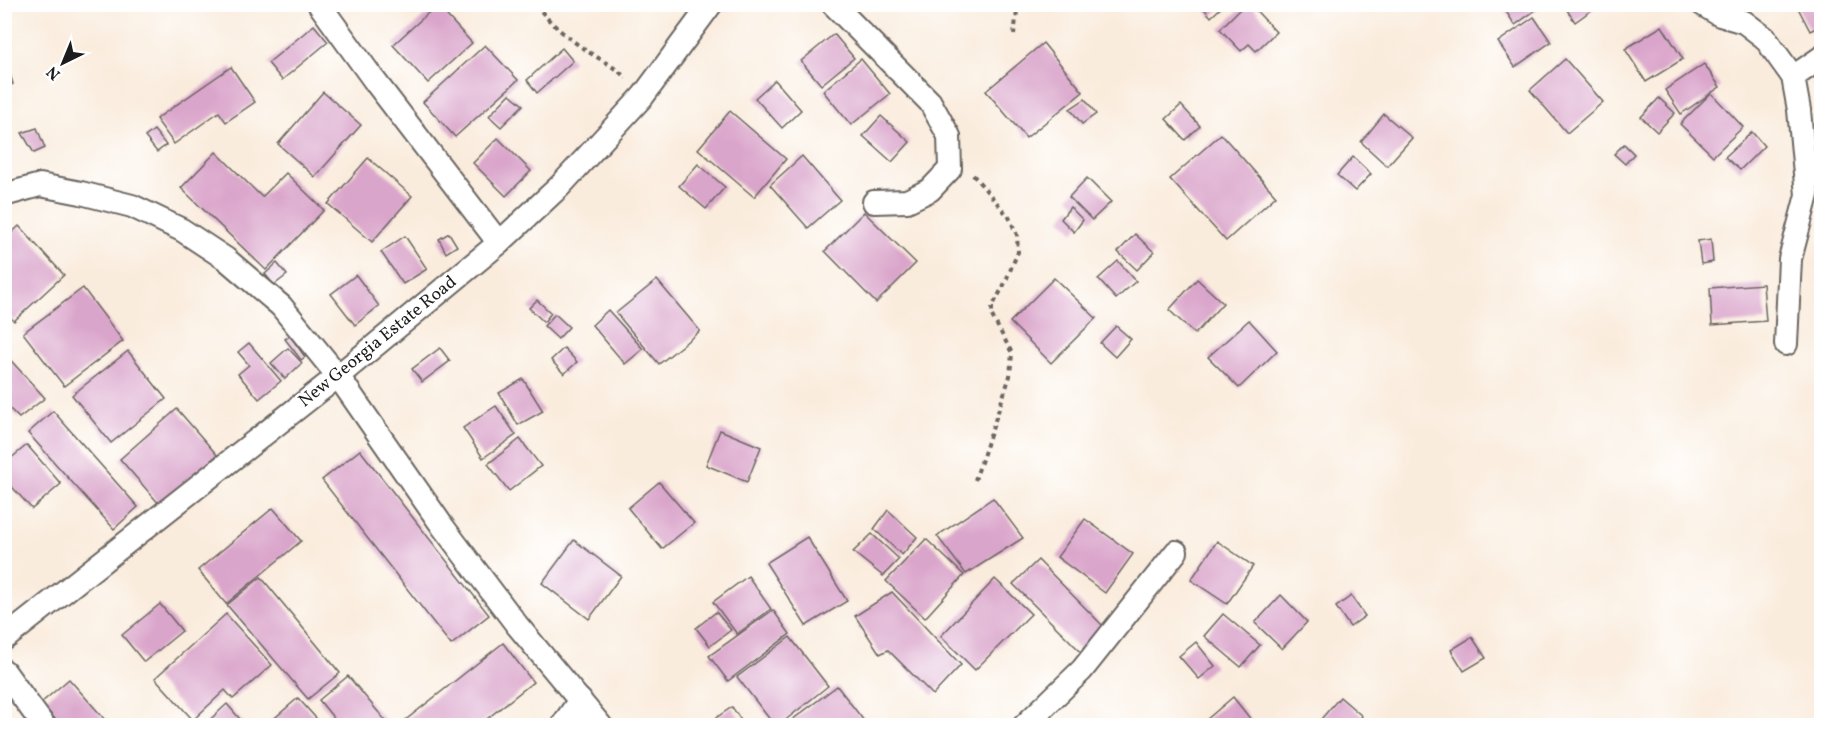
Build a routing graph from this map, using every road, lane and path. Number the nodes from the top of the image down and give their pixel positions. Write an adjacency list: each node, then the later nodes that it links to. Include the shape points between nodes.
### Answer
1 (319, 4): 14 (street)
2 (536, 4): 10 (path, via 584,48 617,69)
3 (711, 4): 10 (street, New Georgia Estate Road)
4 (833, 4): 11 (street, via 930,102 949,136)
5 (1018, 4): 7 (path)
6 (1702, 4): 9 (street, via 1720,15 1744,22 1765,38)
7 (1014, 35)
8 (1821, 57): 9 (street)
9 (1793, 77): 15 (street, via 1807,195 1790,259)
10 (643, 96): 14 (street, New Georgia Estate Road, via 560,186)
11 (949, 148): 13 (street, via 950,169 930,190 907,201); 17 (path, via 1010,217 1017,235 1018,252 992,307 992,316 1012,353 1010,376)
12 (4, 195): 16 (street, via 40,185 61,189 132,206 182,230 281,306)
13 (874, 202)
14 (499, 243): 16 (street, New Georgia Estate Road)
15 (1786, 344)
16 (338, 376): 19 (street, New Georgia Estate Road); 21 (street, via 516,625)
17 (975, 480)
18 (1176, 552): 25 (street, via 1082,670)
19 (4, 639)
20 (4, 671): 22 (street)
21 (580, 700): 23 (street); 24 (street)
22 (44, 726)
23 (562, 726)
24 (601, 726)
25 (1024, 726)

